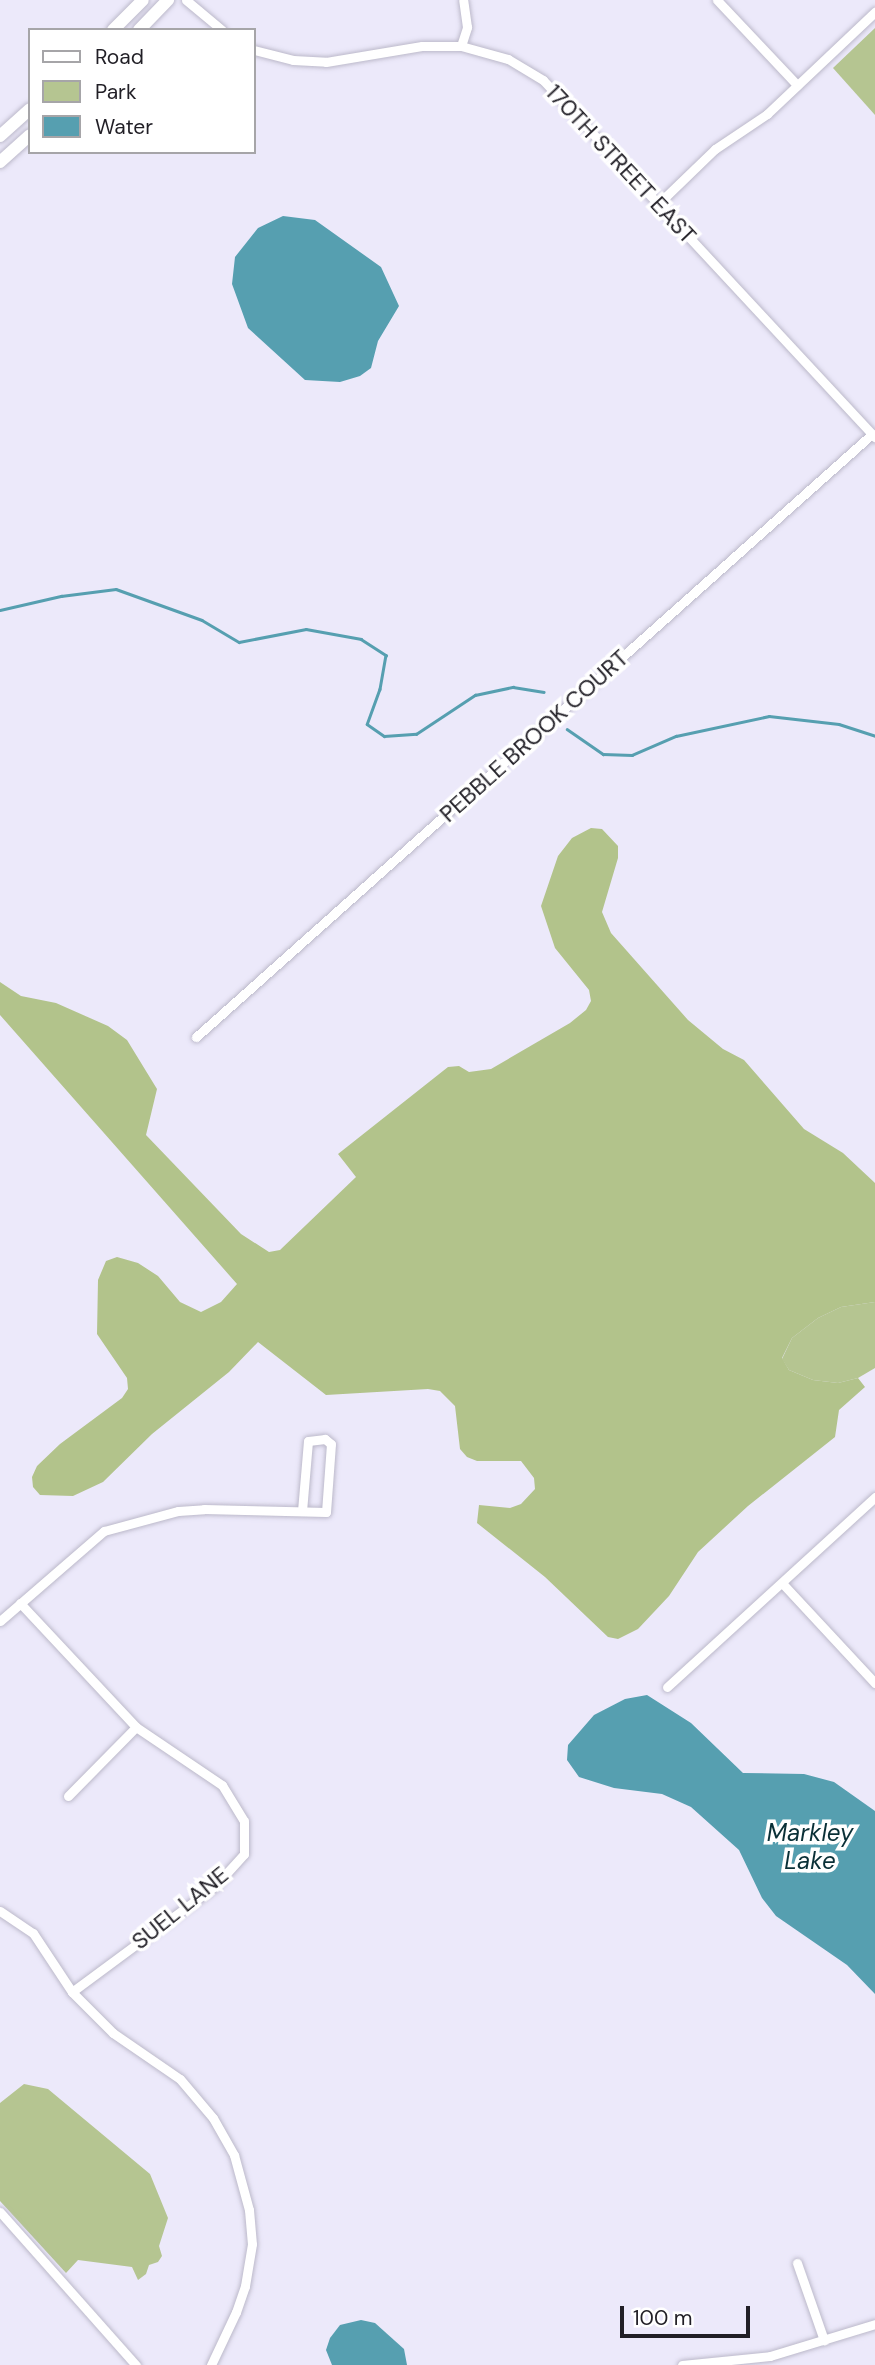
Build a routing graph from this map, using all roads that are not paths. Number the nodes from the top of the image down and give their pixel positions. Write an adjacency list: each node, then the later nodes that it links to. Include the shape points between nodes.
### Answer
1 (143, 0): 7 (main road)
2 (168, 0): 8 (main road)
3 (186, 0): 9 (street)
4 (463, 0): 10 (street, via 467,27)
5 (717, 0): 12 (street)
6 (875, 12): 12 (street)
7 (115, 28)
8 (141, 28)
9 (220, 28)
10 (461, 46): 11 (street, 170TH STREET EAST, via 422,46 326,62); 17 (street, 170TH STREET EAST, via 508,60 543,80)
11 (256, 51)
12 (797, 85): 17 (street, via 767,114 715,149)
13 (28, 111): 14 (main road)
14 (0, 136)
15 (28, 137): 16 (main road)
16 (0, 162)
17 (658, 204): 18 (street, 170TH STREET EAST)
18 (874, 436): 19 (street, PEBBLE BROOK COURT)
19 (196, 1037)
20 (875, 1497): 22 (street)
21 (302, 1511): 21 (street, via 308,1441 325,1439 331,1444 326,1512); 23 (street, via 178,1511 104,1531)
22 (782, 1583): 25 (street); 26 (street)
23 (20, 1603): 24 (street); 27 (street, SUEL LANE)
24 (0, 1621)
25 (875, 1683)
26 (667, 1688)
27 (136, 1727): 28 (street); 30 (street, SUEL LANE, via 222,1785 244,1821 244,1854 215,1886)
28 (68, 1796)
29 (0, 1910): 30 (street, via 33,1933)
30 (72, 1992): 37 (street, via 113,2033 180,2079 213,2118 234,2155 249,2210 252,2244 245,2286)
31 (0, 2212): 36 (street)
32 (797, 2263): 34 (street)
33 (875, 2324): 34 (street)
34 (824, 2340): 35 (street, via 770,2356)
35 (712, 2364): 38 (street)
36 (136, 2365)
37 (211, 2365)
38 (682, 2365)

